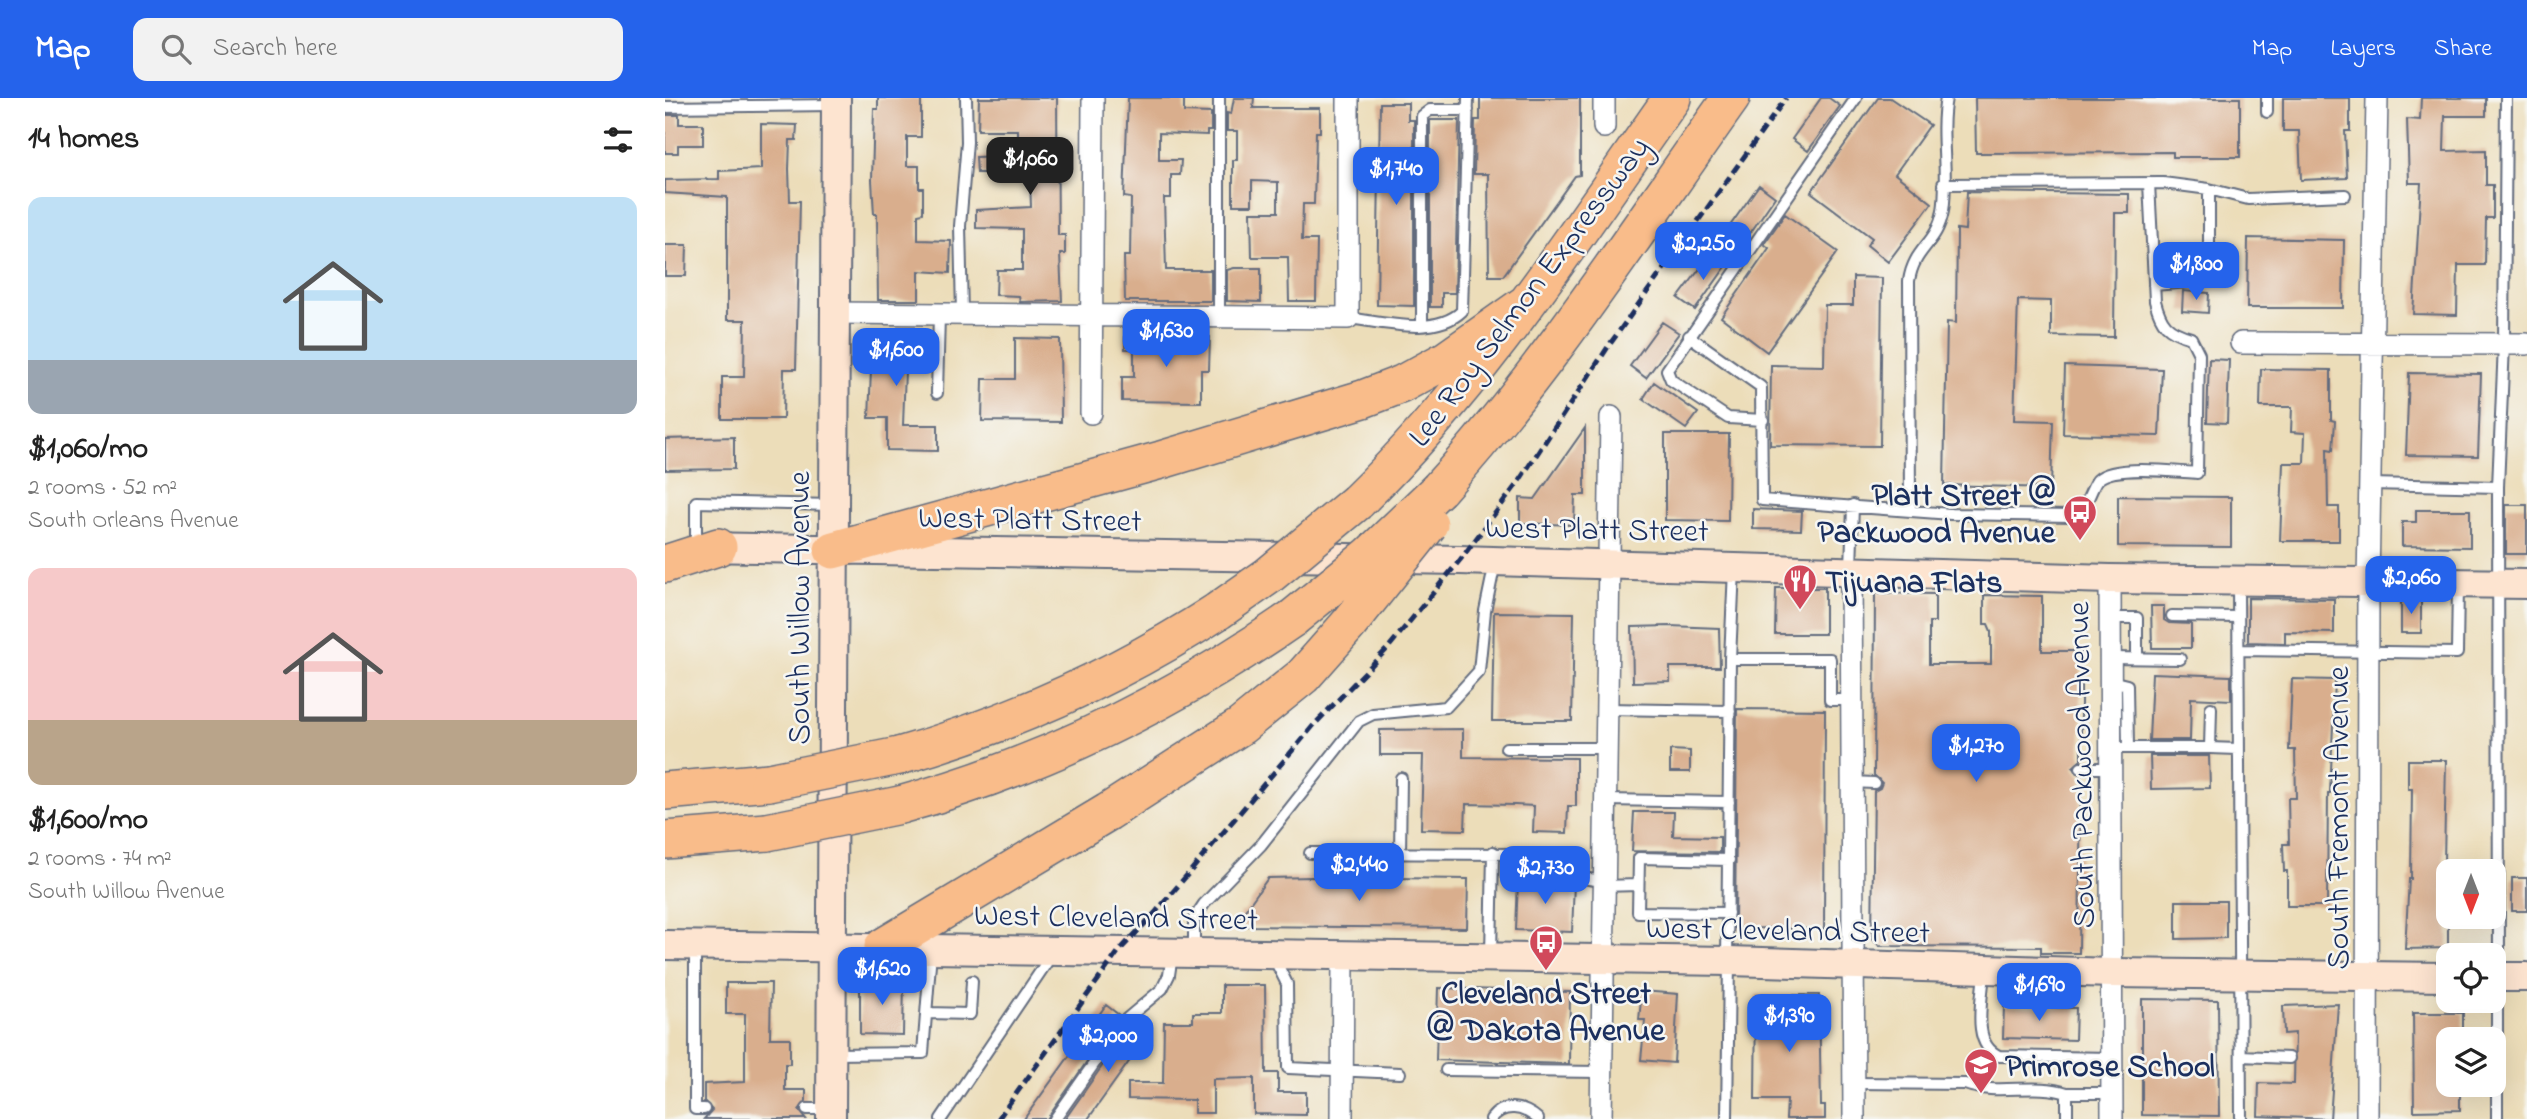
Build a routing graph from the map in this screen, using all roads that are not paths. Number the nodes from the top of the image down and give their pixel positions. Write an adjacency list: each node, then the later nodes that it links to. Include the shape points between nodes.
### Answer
1 (966, 98): 27 (lane, via 960,226)
2 (1093, 98): 28 (street)
3 (1219, 98): 29 (lane)
4 (1348, 98): 30 (street)
5 (1468, 98): 16 (lane)
6 (1604, 98): 18 (street)
7 (1672, 98): 24 (highway, Lee Roy Selmon Expressway)
8 (1731, 98): 41 (highway, Lee Roy Selmon Expressway, via 1571,324)
9 (1856, 98): 32 (lane)
10 (1946, 98): 20 (lane)
11 (2267, 98): 17 (lane)
12 (2377, 98): 33 (street, South Fremont Avenue)
13 (2506, 98): 35 (lane)
14 (836, 102): 15 (lane); 25 (main road, South Willow Avenue)
15 (665, 107)
16 (1468, 110): 31 (lane, via 1465,305 1449,321); 31 (lane, via 1430,110 1422,116)
17 (2267, 112)
18 (1604, 127)
19 (2149, 183): 20 (lane); 21 (lane); 23 (lane)
20 (1943, 184): 46 (lane, via 1939,227 1933,241 1911,264 1909,281)
21 (2209, 189): 22 (lane, via 2248,199); 23 (lane, via 2209,268 2201,281)
22 (2345, 195)
23 (2154, 285): 46 (lane, via 2159,319 2166,329 2191,338 2199,354 2197,473 2109,472 2095,482 2083,509 2064,517)
24 (1524, 305): 48 (highway, via 1446,360 1402,384 1363,398 1161,460); 79 (highway, Lee Roy Selmon Expressway, bridge, via 1441,414 1357,502 1268,576 1145,656 1052,703 899,756 769,782)
25 (834, 313): 26 (street); 44 (main road, South Willow Avenue)
26 (939, 314): 27 (street); 37 (lane)
27 (962, 314): 28 (street)
28 (1091, 315): 29 (street); 38 (street)
29 (1219, 317): 30 (street)
30 (1348, 318): 31 (lane)
31 (1422, 325)
32 (1689, 336): 40 (lane, via 1758,382); 40 (lane, via 1667,370 1671,380 1728,418)
33 (2374, 342): 34 (street); 35 (street); 42 (street, South Fremont Avenue)
34 (2241, 344)
35 (2504, 344): 36 (street); 43 (lane)
36 (2527, 344)
37 (937, 393)
38 (1091, 413)
39 (1611, 417): 51 (street)
40 (1763, 420): 45 (lane, via 1762,500)
41 (1449, 482): 82 (highway, Lee Roy Selmon Expressway, bridge, via 1293,618 1203,678 1096,736 968,786 900,805 767,832); 94 (highway, bridge, via 1422,535 1303,676 1241,726 1097,819)
42 (2371, 484): 43 (lane); 56 (street, South Fremont Avenue)
43 (2498, 487): 58 (lane)
44 (833, 505): 48 (main road, South Willow Avenue); 49 (lane, via 696,502)
45 (1853, 505): 46 (lane); 53 (lane)
46 (1910, 510)
47 (665, 547): 49 (main road, West Platt Street)
48 (833, 550): 49 (main road, West Platt Street); 50 (main road, West Platt Street); 93 (main road, South Willow Avenue)
49 (693, 553)
50 (1495, 561): 51 (main road, West Platt Street); 97 (lane, via 1479,671 1446,707 1373,714 1359,721 1261,845 1204,905)
51 (1608, 564): 52 (main road, West Platt Street); 69 (street)
52 (1734, 567): 53 (main road, West Platt Street); 66 (lane)
53 (1851, 569): 54 (main road, West Platt Street); 68 (street)
54 (2110, 579): 55 (main road, West Platt Street); 61 (street, South Packwood Avenue)
55 (2238, 580): 56 (main road, West Platt Street); 60 (lane)
56 (2368, 582): 57 (main road, West Platt Street); 63 (street, South Fremont Avenue)
57 (2458, 583): 58 (main road, West Platt Street); 63 (lane, via 2457,653)
58 (2514, 583): 90 (lane)
59 (2172, 616): 60 (lane)
60 (2238, 617): 62 (lane)
61 (2110, 618): 64 (street, South Packwood Avenue); 65 (lane, via 2137,618)
62 (2239, 650): 63 (lane); 75 (lane)
63 (2368, 652): 107 (street, South Fremont Avenue)
64 (2111, 658): 65 (lane); 76 (street, South Packwood Avenue)
65 (2137, 658): 67 (lane)
66 (1731, 659): 68 (lane, via 1831,659 1830,700); 71 (lane)
67 (2180, 659)
68 (1852, 700): 103 (street, via 1863,783)
69 (1606, 709): 71 (lane); 73 (street)
70 (2211, 709): 74 (lane)
71 (1730, 711): 81 (lane)
72 (1506, 748): 73 (lane)
73 (1605, 748): 80 (street)
74 (2210, 748): 75 (lane); 76 (lane)
75 (2238, 749): 106 (lane)
76 (2117, 755): 77 (lane); 105 (street, South Packwood Avenue)
77 (2081, 768)
78 (1401, 778): 85 (lane)
79 (665, 791)
80 (1605, 800): 81 (lane); 87 (street)
81 (1729, 802): 86 (lane)
82 (665, 840)
83 (1493, 852): 85 (lane); 87 (lane, via 1541,860 1578,880); 100 (lane)
84 (1310, 853): 85 (lane)
85 (1400, 853)
86 (1729, 860): 88 (lane, via 1639,858); 89 (lane)
87 (1603, 884): 88 (lane); 101 (street)
88 (1639, 885): 89 (lane, via 1638,912)
89 (1728, 914): 102 (lane)
90 (2505, 943)
91 (665, 945): 92 (main road, West Cleveland Street)
92 (695, 946): 93 (main road, West Cleveland Street); 123 (lane, via 695,1109)
93 (832, 947): 94 (main road, West Cleveland Street); 112 (main road, South Willow Avenue)
94 (883, 947): 95 (main road, West Cleveland Street)
95 (931, 948): 96 (main road, West Cleveland Street); 110 (lane)
96 (1054, 951): 97 (main road, West Cleveland Street); 125 (lane)
97 (1183, 952): 98 (main road, West Cleveland Street); 126 (lane, via 1162,989 1124,1021)
98 (1272, 953): 99 (main road, West Cleveland Street); 117 (lane, via 1287,984 1288,1069)
99 (1343, 954): 100 (main road, West Cleveland Street); 117 (street)
100 (1491, 958): 101 (main road, West Cleveland Street)
101 (1602, 960): 102 (main road, West Cleveland Street); 118 (street)
102 (1728, 961): 103 (main road, West Cleveland Street); 131 (lane)
103 (1853, 964): 104 (main road, West Cleveland Street); 120 (street)
104 (1984, 968): 105 (main road, West Cleveland Street); 114 (lane, via 1981,1038 1991,1052 1999,1056)
105 (2113, 973): 106 (main road, West Cleveland Street); 114 (street, South Packwood Avenue)
106 (2239, 974): 107 (main road, West Cleveland Street); 113 (lane)
107 (2368, 976): 108 (main road, West Cleveland Street); 136 (street, South Fremont Avenue)
108 (2436, 976)
109 (972, 981): 110 (lane, via 970,1014)
110 (927, 1013): 112 (lane, via 923,1053)
111 (2502, 1013): 137 (lane)
112 (831, 1054): 124 (main road, South Willow Avenue)
113 (2241, 1056): 115 (lane); 135 (lane)
114 (2113, 1058): 122 (street, South Packwood Avenue)
115 (2289, 1058)
116 (1446, 1070): 118 (lane)
117 (1342, 1071): 119 (lane); 127 (street)
118 (1602, 1072): 130 (street)
119 (1400, 1073)
120 (1853, 1083): 121 (lane, via 1965,1084 1979,1089); 132 (street)
121 (2067, 1093): 122 (lane); 133 (lane)
122 (2112, 1093): 134 (street, South Packwood Avenue)
123 (704, 1109)
124 (823, 1112)
125 (941, 1119)
126 (1055, 1119)
127 (1342, 1119)
128 (1491, 1119): 129 (lane, via 1514,1107)
129 (1538, 1119)
130 (1601, 1119)
131 (1727, 1119)
132 (1854, 1119)
133 (2067, 1119)
134 (2112, 1119)
135 (2241, 1119)
136 (2367, 1119)
137 (2497, 1119)

